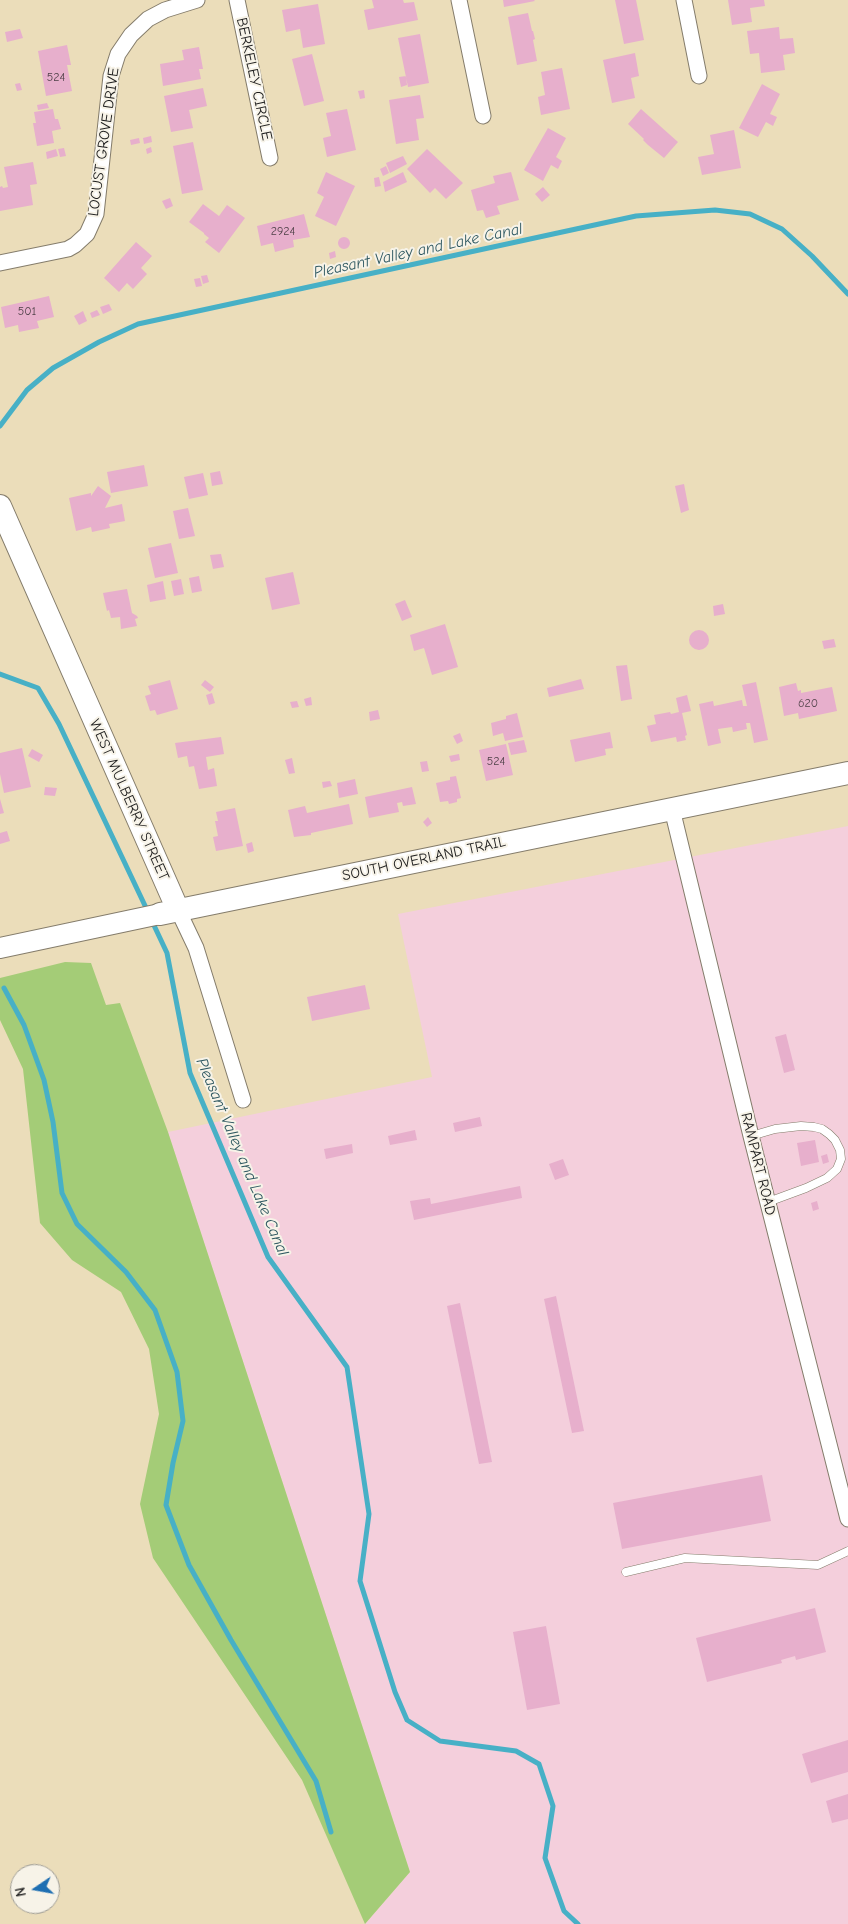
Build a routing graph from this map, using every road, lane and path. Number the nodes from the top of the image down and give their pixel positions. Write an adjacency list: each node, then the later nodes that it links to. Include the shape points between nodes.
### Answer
1 (197, 0): 8 (street, LOCUST GROVE DRIVE, via 165,10 148,20 131,35 118,54 111,76 96,214 87,234 68,249)
2 (237, 0): 7 (street, BERKELEY CIRCLE)
3 (459, 0): 6 (street)
4 (684, 0): 5 (street)
5 (699, 76)
6 (483, 116)
7 (270, 158)
8 (0, 263)
9 (0, 506): 12 (main road, WEST MULBERRY STREET)
10 (848, 773): 11 (main road, SOUTH OVERLAND TRAIL)
11 (672, 809): 12 (main road, SOUTH OVERLAND TRAIL); 15 (street, RAMPART ROAD)
12 (169, 912): 13 (main road, SOUTH OVERLAND TRAIL); 14 (street, WEST MULBERRY STREET, via 196,948)
13 (0, 948)
14 (243, 1100)
15 (751, 1136): 16 (street, RAMPART ROAD); 16 (lane, via 801,1126 822,1129 835,1140 840,1150 837,1169 827,1178)
16 (768, 1202): 17 (street, RAMPART ROAD)
17 (847, 1511)
18 (848, 1551): 19 (lane, via 818,1565 685,1558)
19 (626, 1572)

